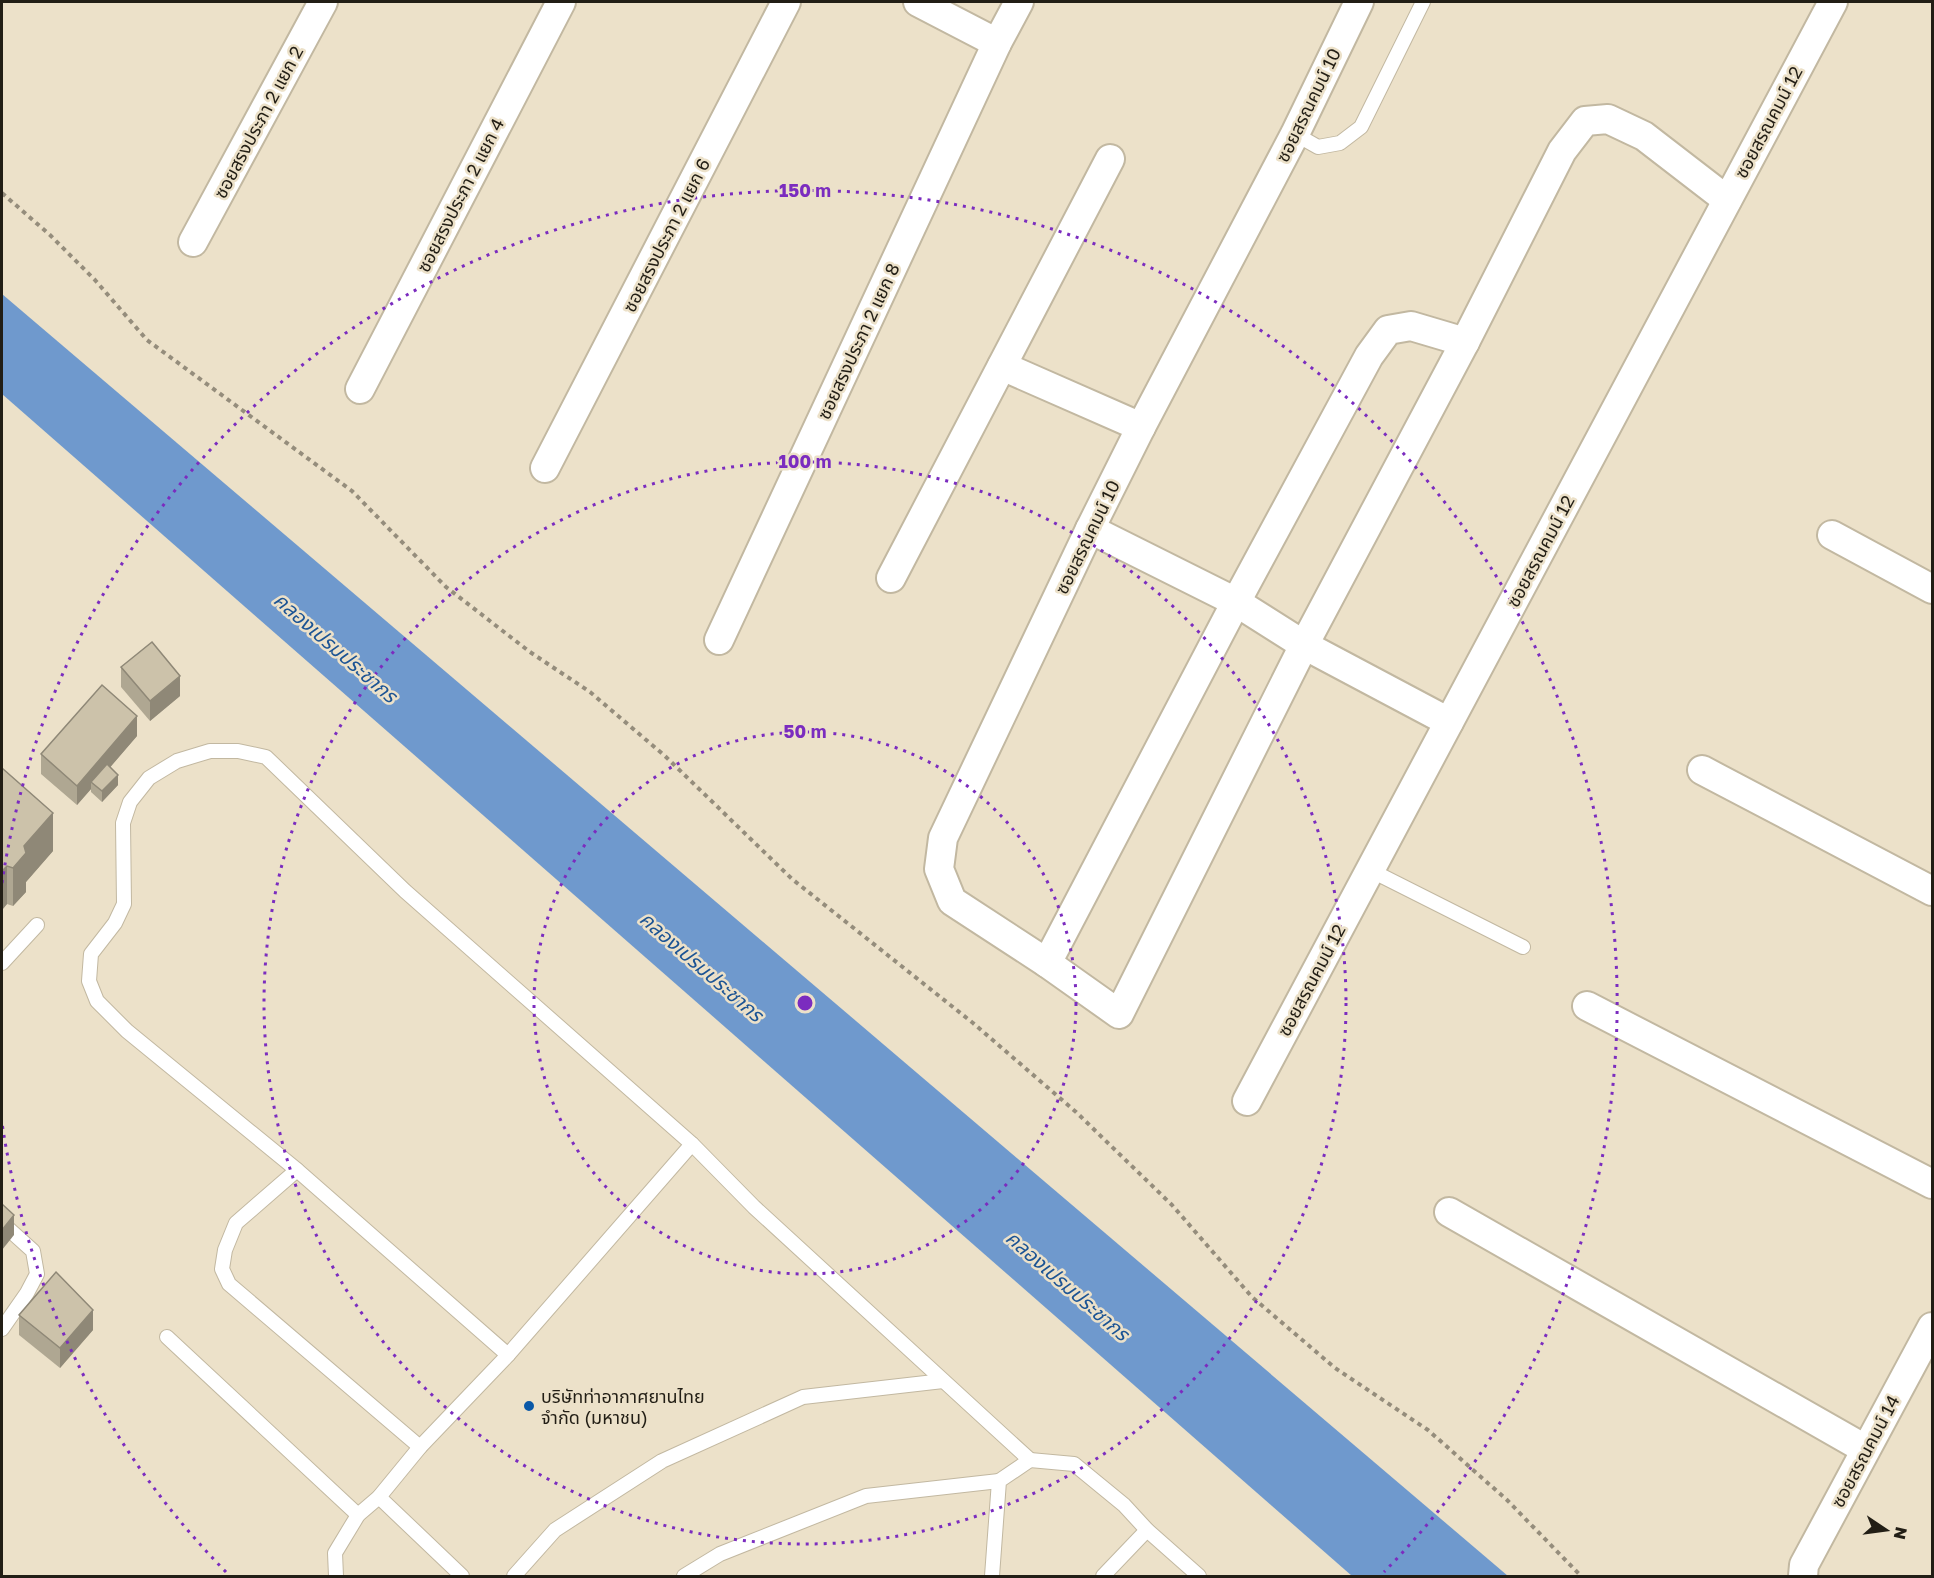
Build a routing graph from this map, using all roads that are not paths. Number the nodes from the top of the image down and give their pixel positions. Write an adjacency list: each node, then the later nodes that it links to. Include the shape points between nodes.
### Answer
1 (323, 2): 13 (street, ซอยสรงประภา 2 แยก 2)
2 (561, 2): 16 (street, ซอยสรงประภา 2 แยก 4)
3 (786, 2): 18 (street, ซอยสรงประภา 2 แยก 6)
4 (918, 2): 9 (street)
5 (1019, 2): 9 (street, ซอยสรงประภา 2 แยก 8)
6 (1359, 2): 10 (street, ซอยสรณคมน์ 10)
7 (1423, 2): 10 (lane, via 1361,127 1340,143 1317,147)
8 (1833, 2): 12 (street, ซอยสรณคมน์ 12)
9 (997, 43): 24 (street, ซอยสรงประภา 2 แยก 8)
10 (1295, 134): 17 (street, ซอยสรณคมน์ 10)
11 (1110, 159): 15 (street)
12 (1727, 200): 14 (street, via 1644,136 1608,119 1585,121 1562,151); 26 (street, ซอยสรณคมน์ 12)
13 (193, 242)
14 (1465, 342): 23 (street, via 1411,326 1388,330 1369,356); 25 (street)
15 (1002, 366): 17 (street); 21 (street)
16 (360, 388)
17 (1141, 427): 19 (street, ซอยสรณคมน์ 10)
18 (545, 468)
19 (1090, 529): 23 (street); 33 (street, ซอยสรณคมน์ 10, via 943,838 939,869 952,901)
20 (1832, 535): 22 (street)
21 (891, 579)
22 (1932, 590)
23 (1236, 602): 25 (street); 33 (street)
24 (719, 640)
25 (1305, 645): 26 (street); 33 (street, ซอยสรณคมน์ 10, via 1119,1014)
26 (1449, 722): 28 (street, ซอยสรณคมน์ 12)
27 (1702, 770): 29 (street)
28 (1370, 870): 31 (lane); 35 (street, ซอยสรณคมน์ 12)
29 (1932, 891)
30 (37, 925): 32 (lane)
31 (1523, 946)
32 (2, 963)
33 (1047, 963)
34 (1587, 1006): 38 (street)
35 (1247, 1101)
36 (692, 1144): 37 (lane, via 405,891 266,757 210,751 177,761 149,778 130,802 123,823 124,904 91,954 89,981 97,1001 127,1031); 44 (lane); 45 (lane, via 754,1207)
37 (297, 1170): 44 (lane); 46 (lane, via 236,1223 222,1269 229,1284)
38 (1932, 1184)
39 (1449, 1212): 47 (street)
40 (2, 1223): 42 (lane, via 33,1251 38,1274)
41 (1932, 1327): 47 (street, ซอยสรณคมน์ 14)
42 (2, 1329)
43 (167, 1337): 51 (lane)
44 (508, 1355): 46 (lane)
45 (944, 1381): 48 (lane); 55 (lane, via 803,1397 662,1461 555,1530)
46 (420, 1447): 50 (lane)
47 (1865, 1449): 60 (street, ซอยสรณคมน์ 14, via 1804,1565)
48 (1030, 1460): 49 (lane); 52 (lane, via 1074,1464 1124,1505)
49 (999, 1481): 56 (lane, via 866,1496 720,1554); 57 (lane)
50 (379, 1497): 51 (lane); 54 (lane)
51 (358, 1515): 53 (lane, via 335,1553)
52 (1147, 1530): 58 (lane); 59 (lane)
53 (336, 1576)
54 (462, 1576)
55 (514, 1576)
56 (684, 1576)
57 (992, 1576)
58 (1103, 1576)
59 (1199, 1576)
60 (1803, 1576)

